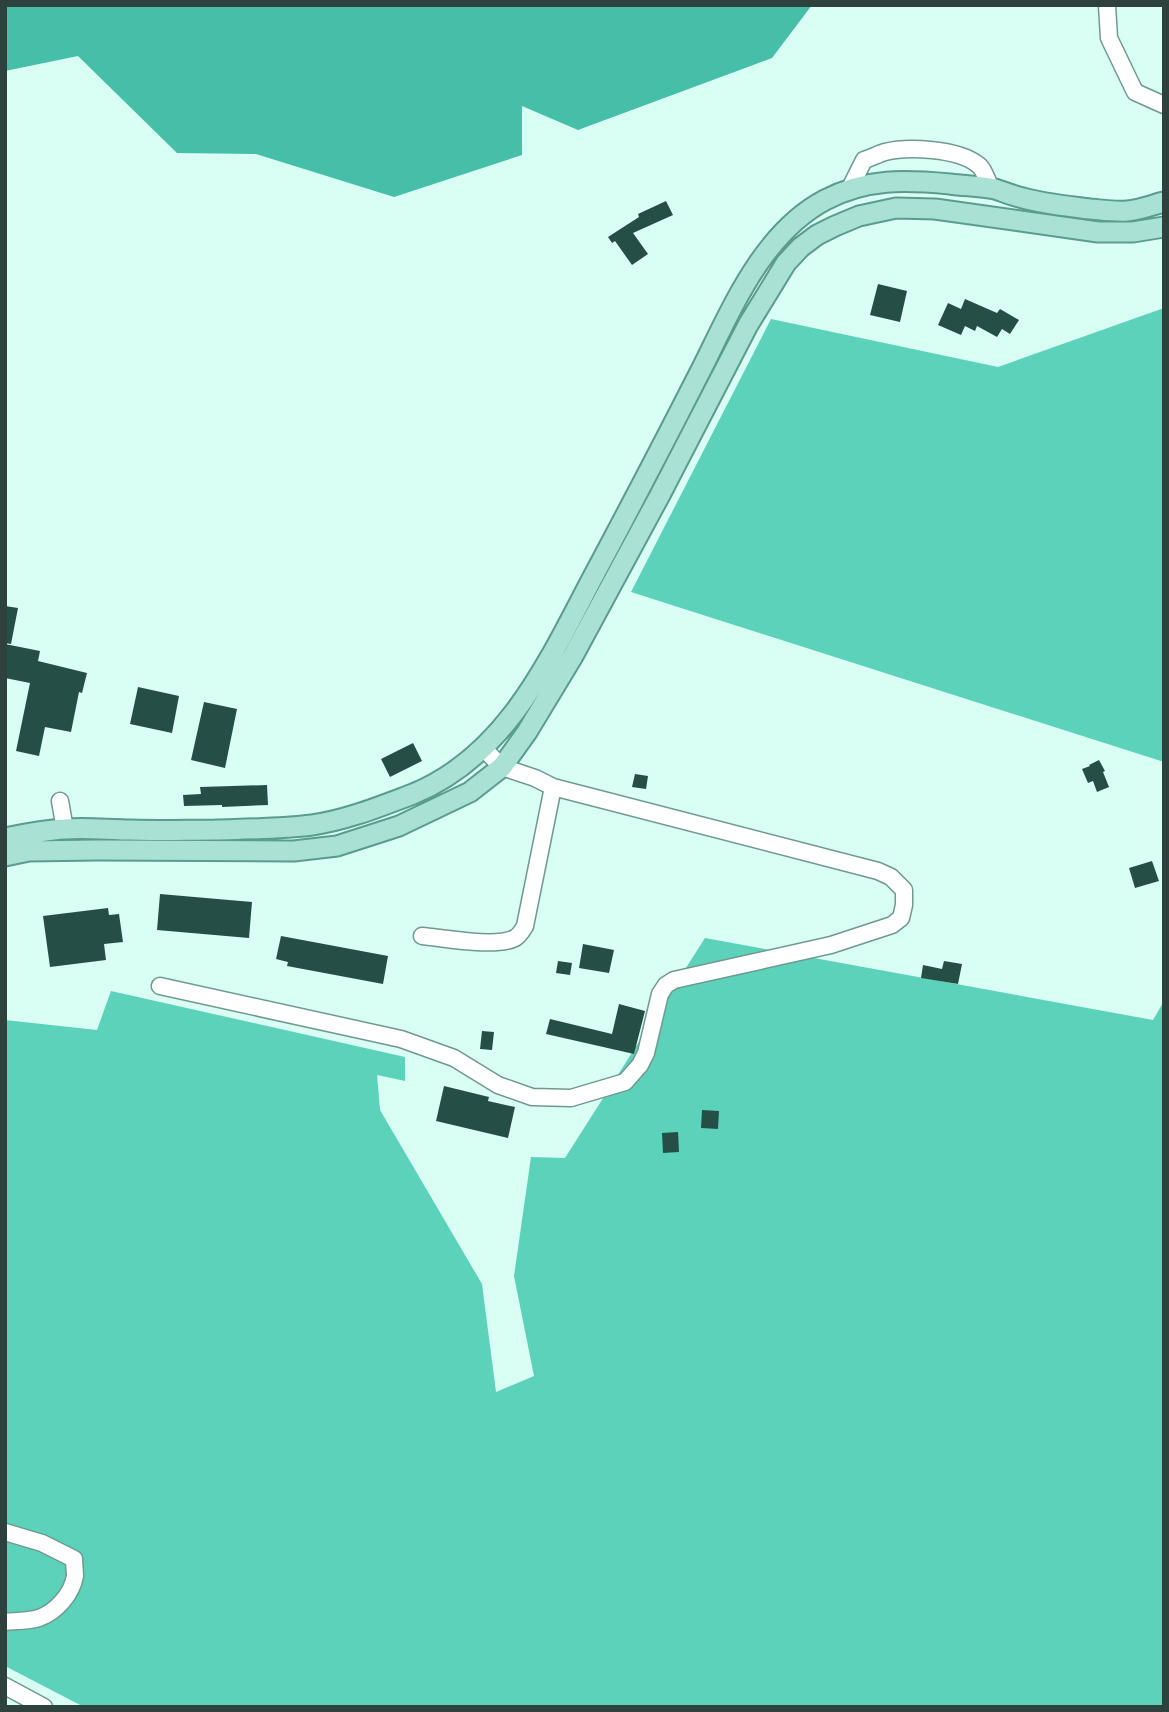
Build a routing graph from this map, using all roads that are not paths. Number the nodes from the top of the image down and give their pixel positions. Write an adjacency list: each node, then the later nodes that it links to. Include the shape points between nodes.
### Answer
1 (1107, 5): 2 (street, via 1110,37 1135,92)
2 (1164, 105)
3 (991, 188): 4 (main road, via 890,181); 4 (street, via 979,165 962,157 906,149 864,160); 5 (main road, via 1105,211)
4 (849, 190): 7 (main road, via 804,212 757,265 560,641 533,686)
5 (1164, 202)
6 (1164, 227): 8 (main road, via 1098,232 935,209 896,208 859,216 817,234 801,247 758,307 573,656)
7 (483, 748): 8 (street); 11 (main road, via 447,776 416,792 313,825)
8 (502, 767): 9 (street); 13 (main road, via 470,792 442,806 337,846 295,851)
9 (554, 787): 15 (street, via 520,935 491,943); 16 (street, via 878,871 904,890 901,918 831,945 674,980 660,994 640,1065 625,1082 571,1098 532,1097 498,1085 454,1058 401,1039)
10 (60, 801): 11 (street)
11 (65, 829): 12 (main road); 13 (main road)
12 (5, 838)
13 (64, 851): 14 (main road)
14 (5, 856)
15 (422, 936)
16 (160, 986)
17 (5, 1532): 18 (street, via 74,1559 75,1578 58,1606 47,1614)
18 (5, 1622)
19 (5, 1686): 20 (street)
20 (44, 1707)

